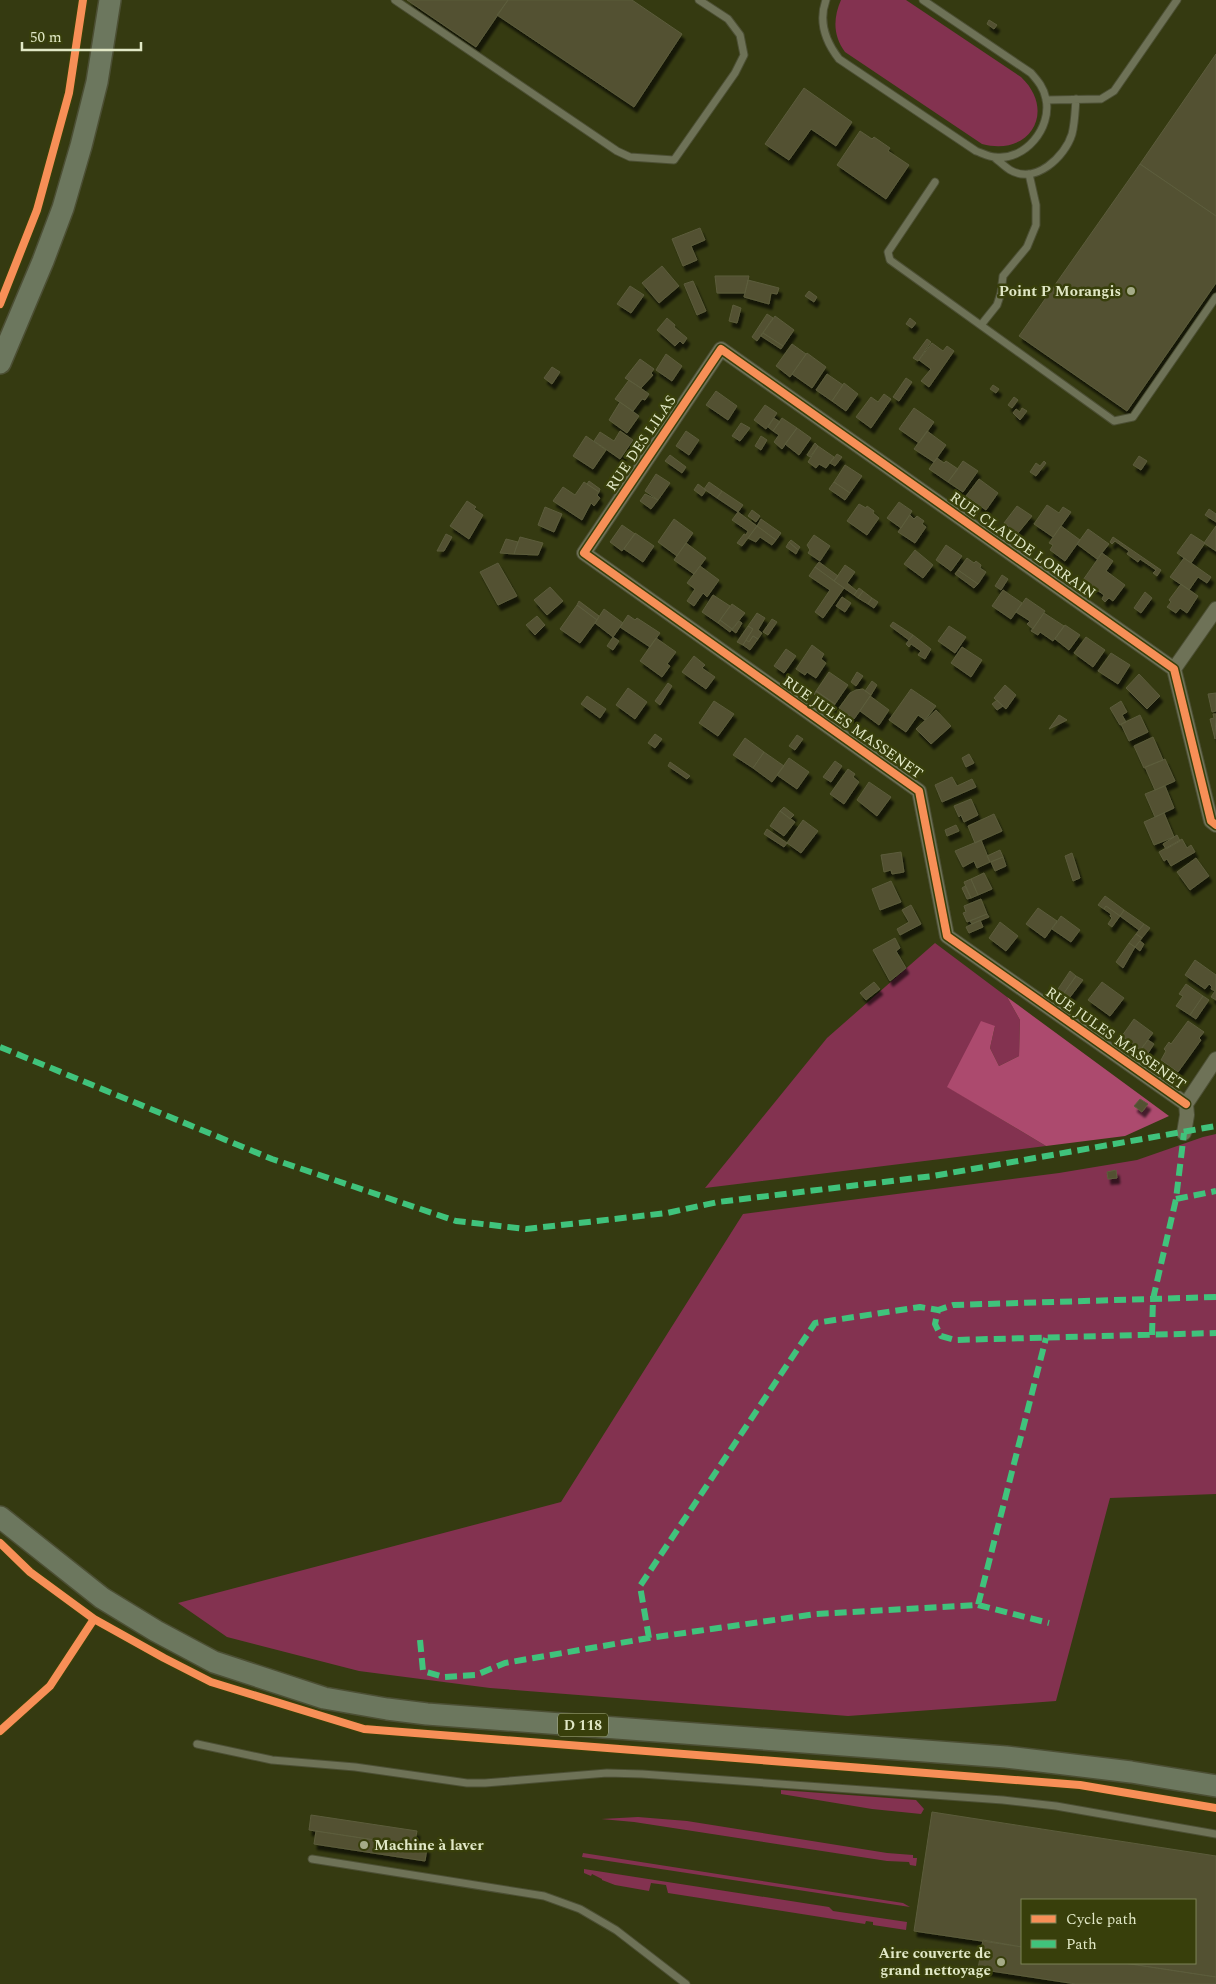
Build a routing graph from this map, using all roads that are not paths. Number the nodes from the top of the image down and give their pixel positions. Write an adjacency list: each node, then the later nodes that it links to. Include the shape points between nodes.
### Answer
1 (110, 0): 15 (main road, via 97,82 63,208)
2 (395, 0): 3 (lane, via 617,151 635,158 674,160 744,56 740,35 728,19)
3 (699, 0)
4 (825, 0): 9 (lane, via 822,26 838,59 976,151)
5 (923, 0): 8 (lane, via 1030,73 1042,86)
6 (1177, 0): 7 (lane, via 1114,91 1101,99)
7 (1076, 99): 8 (lane); 10 (lane, via 1071,136 1058,157 1042,170)
8 (1046, 100): 9 (lane, via 1043,127 1037,137 1012,155)
9 (995, 158): 10 (lane, via 1011,171)
10 (1029, 174): 13 (lane, via 1036,205 1036,225 1026,247 1003,276 1002,293)
11 (935, 182): 13 (lane, via 888,252 890,260)
12 (1216, 297): 13 (lane, via 1133,417 1123,421 1114,421)
13 (981, 326)
14 (721, 349): 16 (street, RUE DES LILAS); 18 (street, RUE CLAUDE LORRAIN)
15 (0, 363)
16 (584, 553): 21 (street, RUE JULES MASSENET, via 919,791 947,936)
17 (1216, 610): 18 (street)
18 (1174, 669): 19 (street, via 1211,821)
19 (1216, 825)
20 (1216, 1059): 21 (street)
21 (1186, 1104): 22 (street)
22 (1184, 1133)
23 (0, 1517): 25 (main road, D 118, via 102,1598 156,1631 214,1662 324,1698 427,1714 1006,1757)
24 (197, 1744): 26 (lane, via 272,1760 355,1767 467,1783 607,1773 1003,1800)
25 (1216, 1786)
26 (1216, 1834)
27 (312, 1859): 28 (lane, via 544,1896 580,1909 616,1930)
28 (686, 1984)

